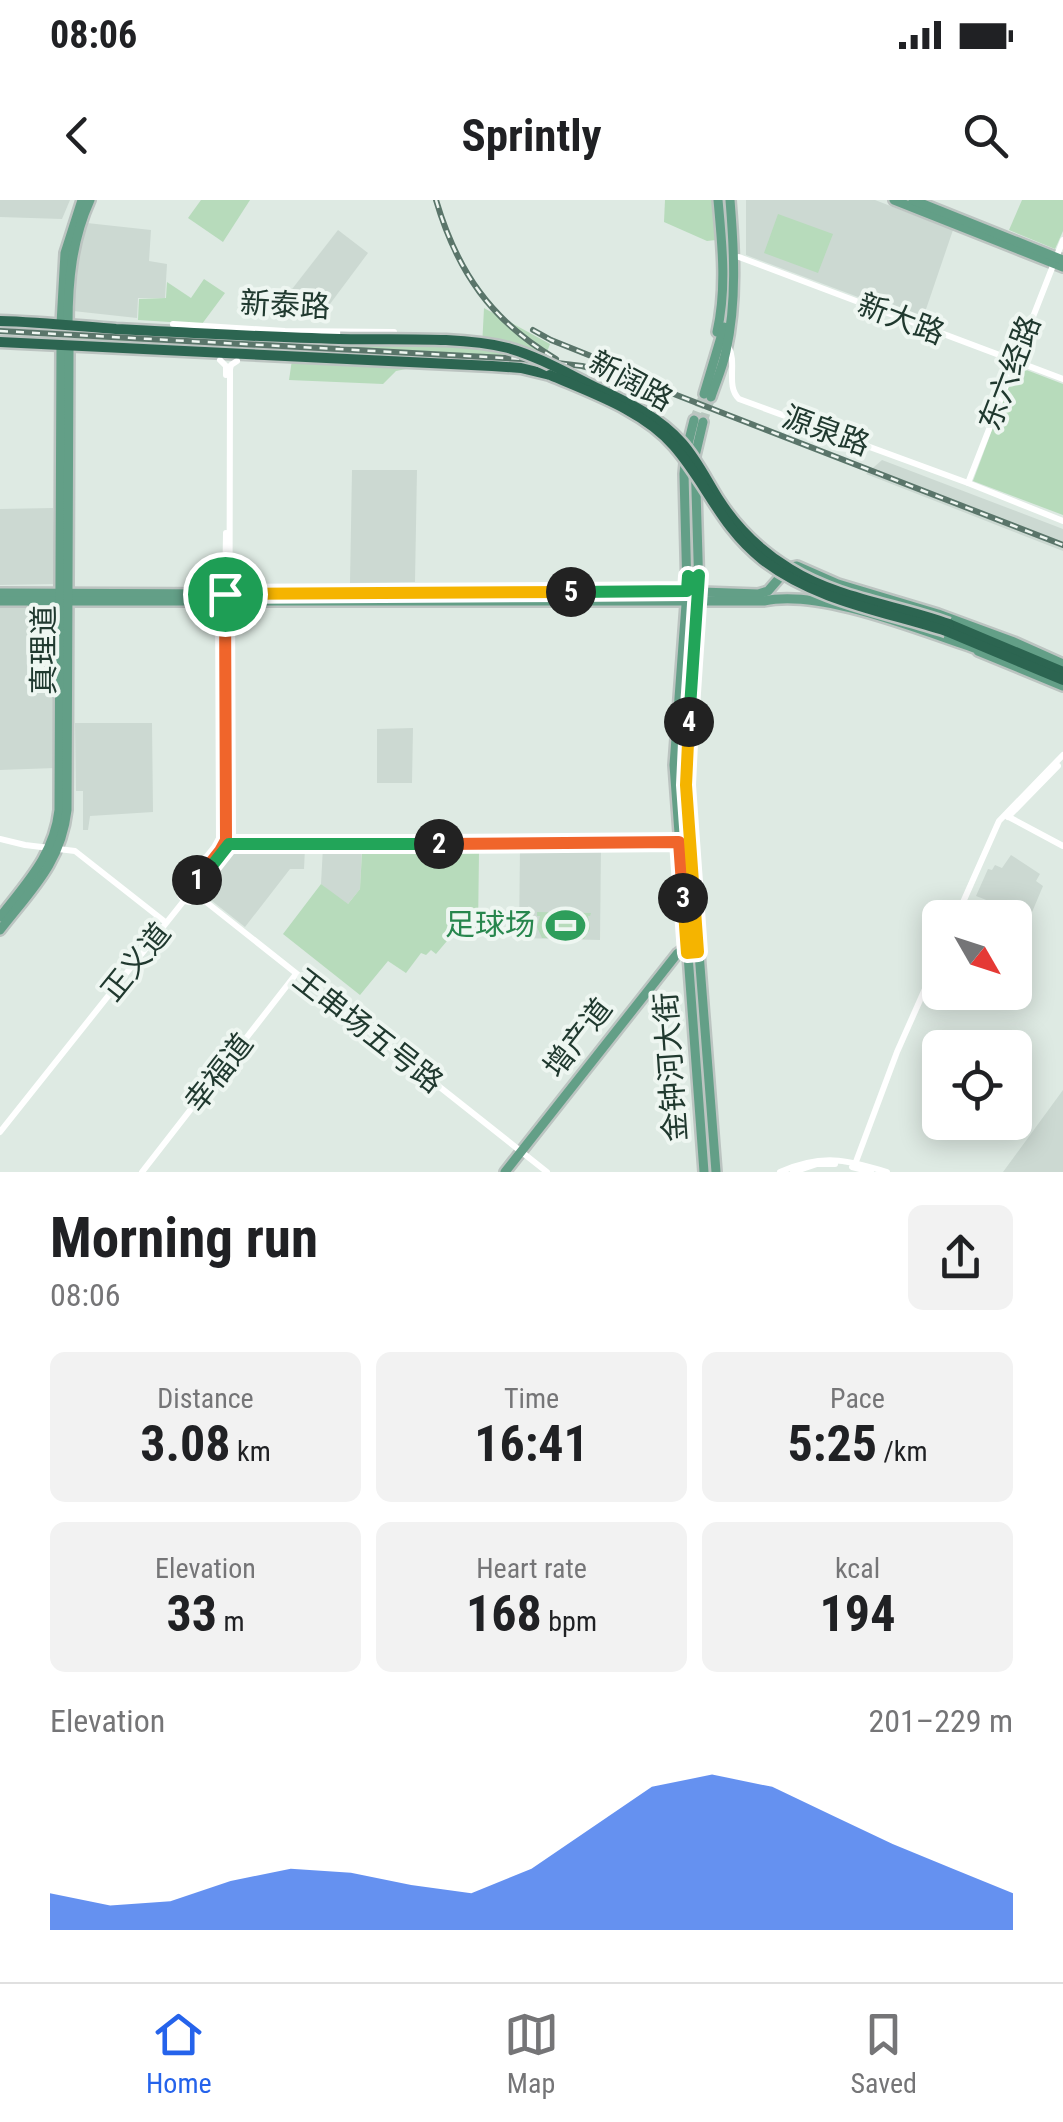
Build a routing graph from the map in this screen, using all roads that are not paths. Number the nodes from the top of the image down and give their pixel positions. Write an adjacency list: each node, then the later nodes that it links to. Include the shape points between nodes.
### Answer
1 (82, 200): 12 (main road, via 65,253)
2 (90, 200): 12 (main road)
3 (718, 200): 21 (main road, via 724,270)
4 (733, 200): 9 (main road); 16 (main road, via 734,284)
5 (886, 200): 7 (main road)
6 (913, 200): 10 (main road)
7 (897, 201): 10 (main road)
8 (1063, 240): 10 (street, 东六经路)
9 (740, 257): 19 (main road); 24 (street, 新大路)
10 (1059, 262): 24 (street, 东六经路)
11 (0, 321): 12 (highway)
12 (60, 323): 17 (highway); 18 (highway, via 56,339)
13 (173, 324): 14 (street, 新泰路)
14 (193, 325): 15 (street, 新泰路); 17 (highway)
15 (394, 332)
16 (726, 332): 19 (main road); 21 (main road)
17 (276, 337): 38 (highway, 新阔路, bridge, via 470,342 532,357 666,428 742,530 792,570)
18 (0, 341): 20 (highway)
19 (728, 345): 21 (main road, via 708,395); 27 (street, 源泉路, via 732,390 739,399)
20 (65, 348): 33 (main road, 真理道); 38 (highway, 新阔路, bridge, via 424,362 550,374 657,430 728,526 781,572 824,595)
21 (717, 351)
22 (220, 360): 35 (street, via 226,370)
23 (237, 361): 35 (street, via 230,369)
24 (1014, 361): 25 (street, 新大路); 27 (street, 东六经路)
25 (1063, 380)
26 (698, 421): 29 (main road, 金钟河大街, via 684,474)
27 (968, 482): 28 (street)
28 (1063, 521)
29 (693, 575): 34 (main road, 金钟河大街); 36 (main road, 金钟河大街)
30 (83, 594): 33 (main road)
31 (207, 595): 35 (street); 37 (main road)
32 (0, 596): 33 (main road)
33 (64, 596): 35 (main road); 51 (main road, 真理道)
34 (687, 596): 35 (main road); 36 (main road); 48 (main road, 金钟河大街, via 674,765)
35 (228, 597): 37 (street); 49 (street)
36 (699, 597): 39 (main road, via 764,593 796,566); 40 (main road, via 832,604); 59 (main road, 金钟河大街, via 686,785)
37 (228, 618)
38 (948, 628): 41 (highway); 43 (highway)
39 (986, 632): 41 (main road); 42 (main road)
40 (971, 647): 43 (main road); 44 (main road)
41 (1033, 658): 42 (highway)
42 (1063, 668)
43 (1046, 672): 44 (highway)
44 (1063, 683)
45 (1063, 758): 46 (street)
46 (1006, 816): 50 (street); 55 (street)
47 (0, 838): 51 (street)
48 (679, 842): 49 (street); 59 (main road, 金钟河大街)
49 (227, 844): 53 (street, 正义道)
50 (1063, 846)
51 (54, 847): 56 (main road, 真理道); 57 (street, via 89,860); 58 (main road, 真理道, via 47,870)
52 (199, 880): 54 (street)
53 (189, 892): 57 (street, 正义道); 60 (street, 王串场五号路); 63 (street, 正义道)
54 (202, 900)
55 (966, 900)
56 (0, 916)
57 (164, 921): 63 (street, 正义道)
58 (0, 930)
59 (692, 949): 64 (main road, 增产道, via 677,954); 69 (main road, 金钟河大街); 70 (main road, 金钟河大街)
60 (297, 977): 64 (street, 王串场五号路); 66 (street, 幸福道)
61 (922, 995): 65 (street)
62 (922, 1004): 65 (street)
63 (0, 1130)
64 (521, 1154): 67 (main road, 增产道); 68 (street, 王串场五号路)
65 (857, 1165): 71 (street, via 818,1160); 72 (street); 73 (street); 74 (street)
66 (144, 1172)
67 (506, 1172)
68 (544, 1172)
69 (704, 1172)
70 (716, 1172)
71 (780, 1172)
72 (792, 1172)
73 (871, 1172)
74 (887, 1172)

